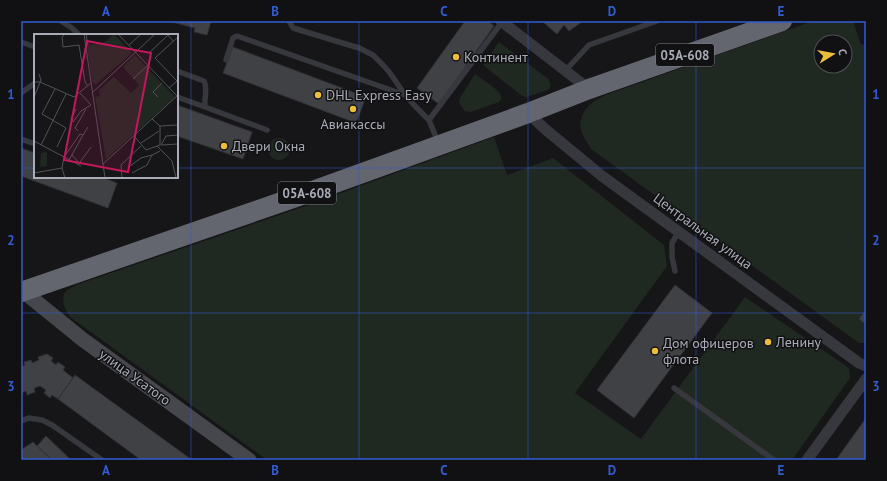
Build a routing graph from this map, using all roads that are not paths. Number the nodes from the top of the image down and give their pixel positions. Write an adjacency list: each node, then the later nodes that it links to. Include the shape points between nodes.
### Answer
1 (61, 21): 6 (lane)
2 (289, 21): 15 (lane, via 293,28 360,48 373,55 390,73)
3 (501, 21): 11 (street); 19 (lane)
4 (657, 21): 11 (lane, via 589,45)
5 (782, 21): 13 (highway, 05А-608)
6 (78, 34)
7 (21, 42): 8 (lane)
8 (34, 47)
9 (226, 60): 15 (lane, via 233,38 240,36)
10 (178, 71): 17 (lane, via 204,81)
11 (565, 71): 13 (street)
12 (34, 84): 14 (lane)
13 (590, 89): 18 (highway, 05А-608)
14 (21, 93)
15 (405, 95): 19 (lane)
16 (178, 97): 17 (lane)
17 (205, 107): 20 (lane)
18 (528, 113): 23 (highway, 05А-608); 24 (street, Центральная улица, via 602,176)
19 (429, 120): 23 (lane)
20 (266, 130)
21 (21, 139): 22 (lane)
22 (34, 144)
23 (439, 145): 26 (highway, 05А-608)
24 (679, 231): 25 (lane, via 672,243); 27 (street, Центральная улица)
25 (675, 271)
26 (22, 291): 32 (street, улица Усатого, via 82,339)
27 (866, 366)
28 (866, 379): 34 (street)
29 (674, 388): 33 (lane)
30 (21, 421): 31 (lane, via 29,418 42,420)
31 (102, 460)
32 (249, 460)
33 (774, 460)
34 (807, 460)

